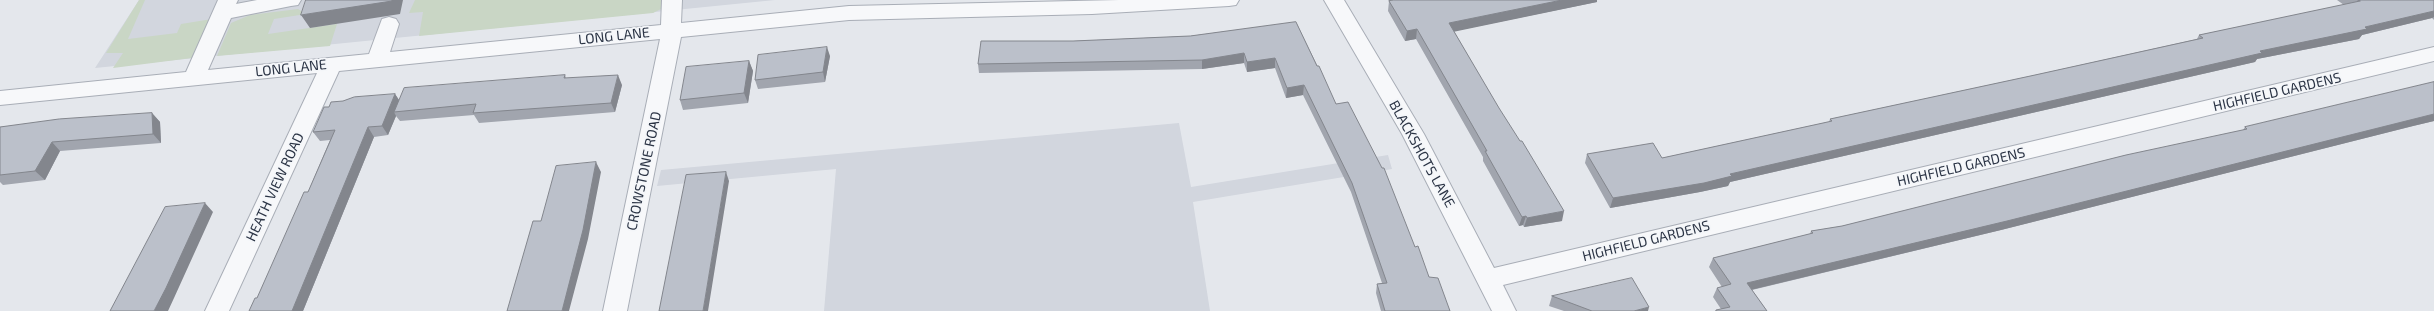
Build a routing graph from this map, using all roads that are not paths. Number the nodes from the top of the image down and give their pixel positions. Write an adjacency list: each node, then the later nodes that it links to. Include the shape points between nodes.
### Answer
1 (291, 0): 5 (street)
2 (672, 0): 7 (street, CROWSTONE ROAD)
3 (1229, 0): 7 (street, LONG LANE, via 1092,8 849,13)
4 (1334, 0): 13 (street, BLACKSHOTS LANE, via 1413,134)
5 (226, 7): 11 (street)
6 (389, 24): 9 (street)
7 (672, 30): 9 (street, LONG LANE); 15 (street, CROWSTONE ROAD)
8 (2434, 54): 13 (street, HIGHFIELD GARDENS)
9 (378, 59): 10 (street, LONG LANE)
10 (332, 64): 11 (street, LONG LANE); 14 (street, HEATH VIEW ROAD)
11 (193, 78): 12 (street, LONG LANE)
12 (0, 98)
13 (1489, 280): 16 (street, BLACKSHOTS LANE)
14 (217, 311)
15 (615, 311)
16 (1504, 311)

